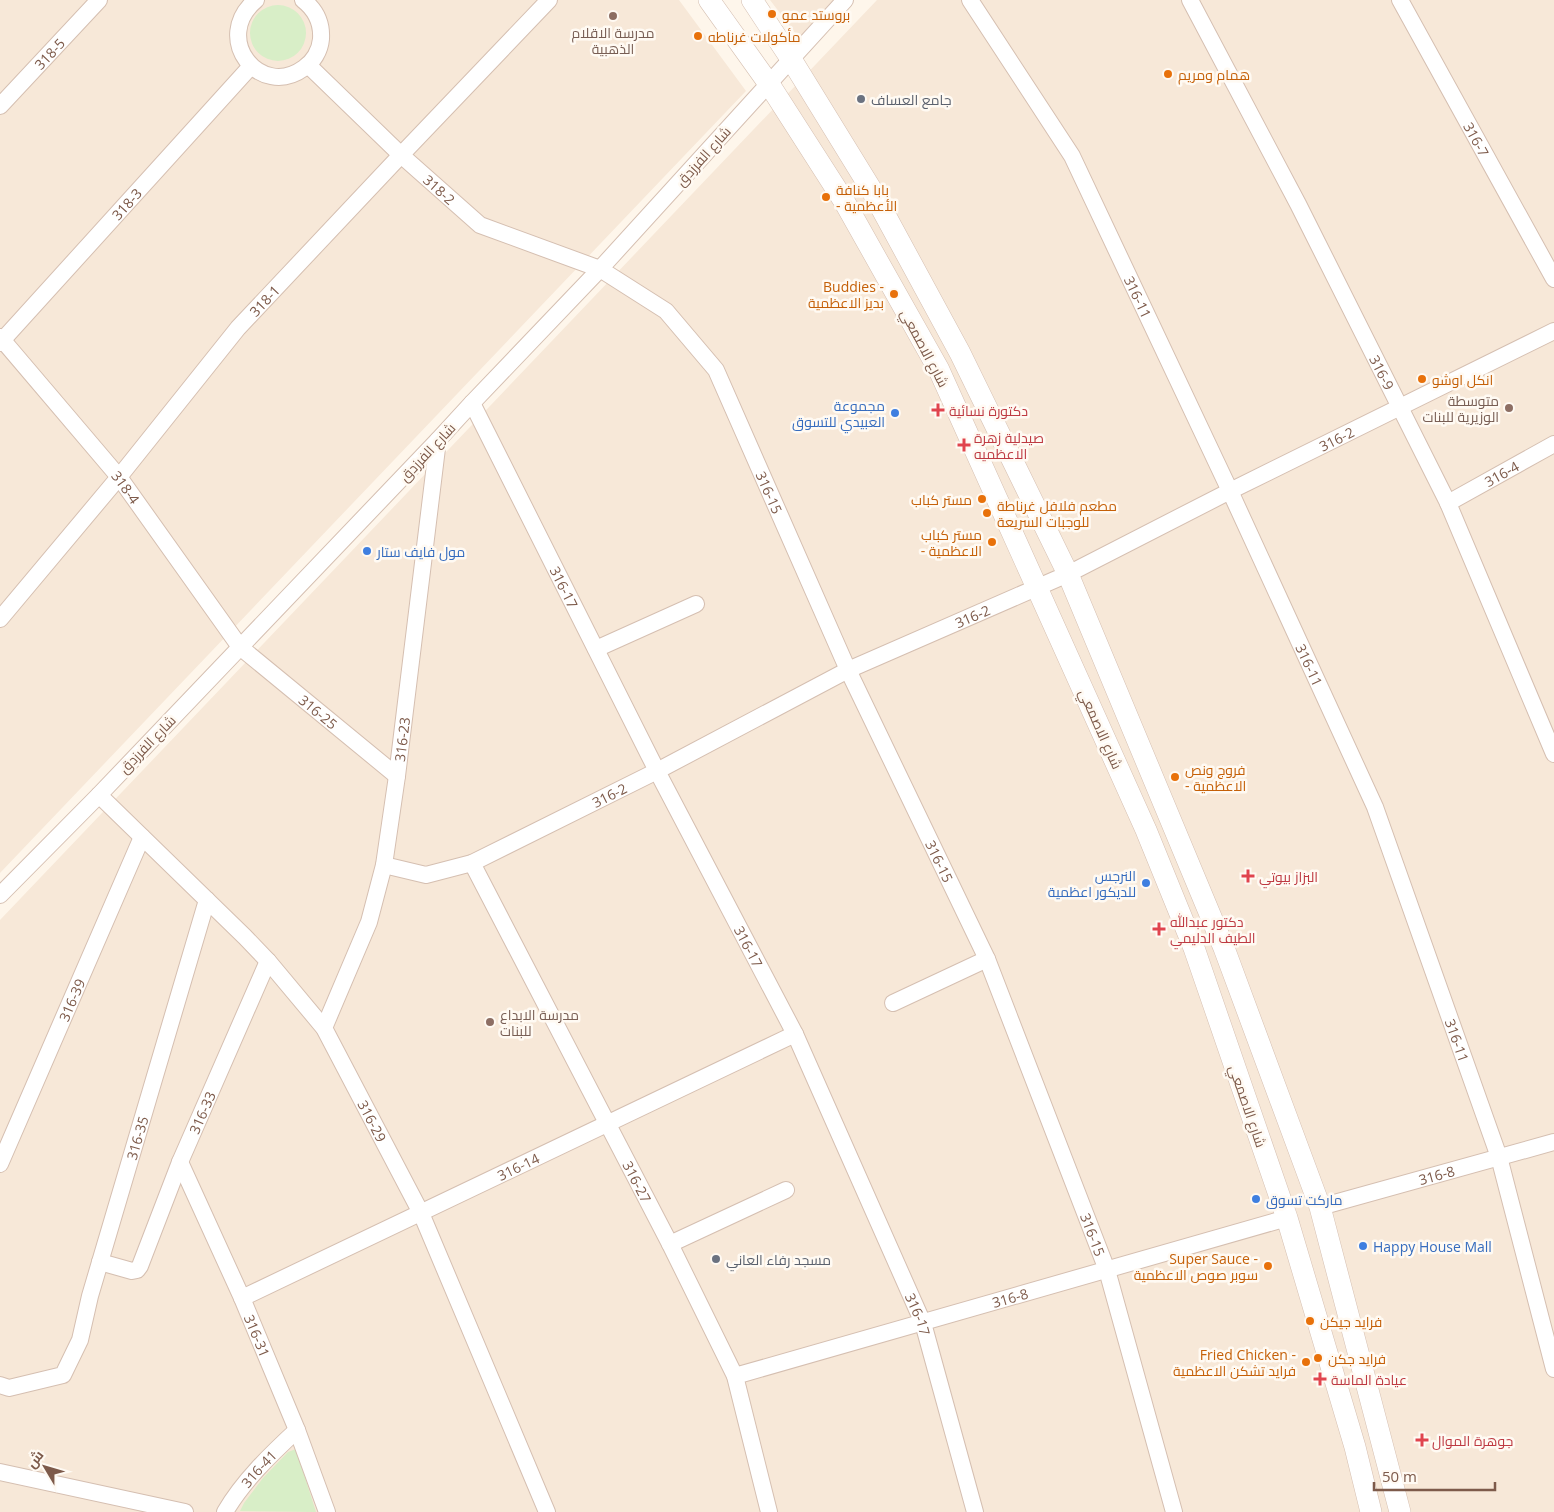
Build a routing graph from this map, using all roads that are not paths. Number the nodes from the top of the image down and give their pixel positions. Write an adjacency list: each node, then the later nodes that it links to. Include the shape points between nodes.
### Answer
1 (99, 0): 15 (street, 318-5)
2 (549, 0): 16 (street, 318-1)
3 (709, 0): 14 (street, شارع الاصمعي)
4 (752, 0): 11 (street, شارع الاصمعي)
5 (845, 0): 11 (street, شارع الفرزدق)
6 (970, 0): 26 (street, 316-11, via 1072,156)
7 (1190, 0): 22 (street, 316-9)
8 (1400, 0): 18 (street, 316-7)
9 (248, 2): 13 (street, via 241,18 238,44)
10 (309, 2): 12 (street, via 322,29 317,55)
11 (792, 59): 14 (street, شارع الفرزدق); 28 (street, شارع الاصمعي, via 871,189 950,335)
12 (308, 65): 13 (street, via 298,73 286,76 262,73); 16 (street, 318-2)
13 (252, 66): 20 (street, 318-3)
14 (769, 84): 17 (street, شارع الفرزدق); 29 (street, شارع الاصمعي, via 844,201 939,370)
15 (0, 106)
16 (401, 155): 17 (street, 318-2, via 480,225); 25 (street, 318-1, via 238,328)
17 (600, 269): 21 (street, شارع الفرزدق); 34 (street, 316-15, via 666,311 716,370)
18 (1554, 279)
19 (1554, 331): 22 (street, 316-2)
20 (1, 340): 25 (street, 318-4)
21 (472, 403): 23 (street, شارع الفرزدق); 33 (street, 316-17)
22 (1401, 407): 26 (street, 316-2); 27 (street, 316-9)
23 (438, 440): 32 (street, شارع الفرزدق); 37 (street, 316-23)
24 (1554, 444): 27 (street, 316-4)
25 (119, 477): 31 (street, 318-1); 32 (street, 318-4)
26 (1230, 491): 28 (street, 316-2); 51 (street, 316-11, via 1375,807)
27 (1448, 503): 35 (street, 316-9)
28 (1068, 574): 29 (street, 316-2); 55 (street, شارع الاصمعي, via 1224,948)
29 (1037, 587): 34 (street, 316-2); 57 (street, شارع الاصمعي, via 1146,830 1194,948)
30 (696, 604): 33 (street)
31 (0, 619)
32 (240, 647): 37 (street, 316-25); 38 (street, شارع الفرزدق)
33 (596, 649): 36 (street, 316-17)
34 (848, 670): 36 (street, 316-2); 44 (street, 316-15)
35 (1554, 754)
36 (657, 771): 40 (street, 316-2); 48 (street, 316-17)
37 (397, 776): 41 (street, 316-23)
38 (98, 795): 39 (street, 316-29); 42 (street, شارع الفرزدق)
39 (142, 837): 43 (street, 316-29); 53 (street, 316-39)
40 (472, 863): 41 (street, 316-2, via 426,875); 49 (street, 316-27)
41 (384, 865): 47 (street, 316-23, via 368,922)
42 (0, 895)
43 (207, 900): 45 (street, 316-29); 59 (street, 316-35)
44 (987, 960): 46 (street); 60 (street, 316-15)
45 (268, 961): 47 (street, 316-29); 52 (street, 316-33)
46 (893, 1003)
47 (324, 1028): 56 (street, 316-29)
48 (795, 1034): 49 (street, 316-14); 62 (street, 316-17)
49 (607, 1124): 56 (street, 316-14); 58 (street, 316-27)
50 (1554, 1142): 51 (street, 316-8)
51 (1499, 1157): 55 (street, 316-8); 63 (street, 316-11)
52 (180, 1162): 59 (street, 316-33, via 137,1270); 61 (street, 316-31)
53 (0, 1164)
54 (786, 1190): 58 (street)
55 (1320, 1207): 76 (street, شارع الاصمعي)
56 (420, 1213): 61 (street, 316-14); 71 (street, 316-29)
57 (1287, 1218): 60 (street, 316-8); 75 (street, شارع الاصمعي)
58 (670, 1244): 64 (street, 316-27)
59 (100, 1262): 65 (street, 316-35, via 80,1340 63,1376 9,1388)
60 (1106, 1270): 62 (street, 316-8); 74 (street, 316-15)
61 (242, 1298): 66 (street, 316-31)
62 (923, 1322): 64 (street, 316-8); 73 (street, 316-17)
63 (1554, 1369)
64 (735, 1376): 72 (street, 316-27)
65 (0, 1385)
66 (297, 1430): 69 (street, 316-41, via 257,1469); 70 (street, 316-31)
67 (0, 1472): 68 (street)
68 (185, 1512)
69 (224, 1512)
70 (327, 1512)
71 (547, 1512)
72 (769, 1512)
73 (975, 1512)
74 (1174, 1512)
75 (1371, 1512)
76 (1400, 1512)

